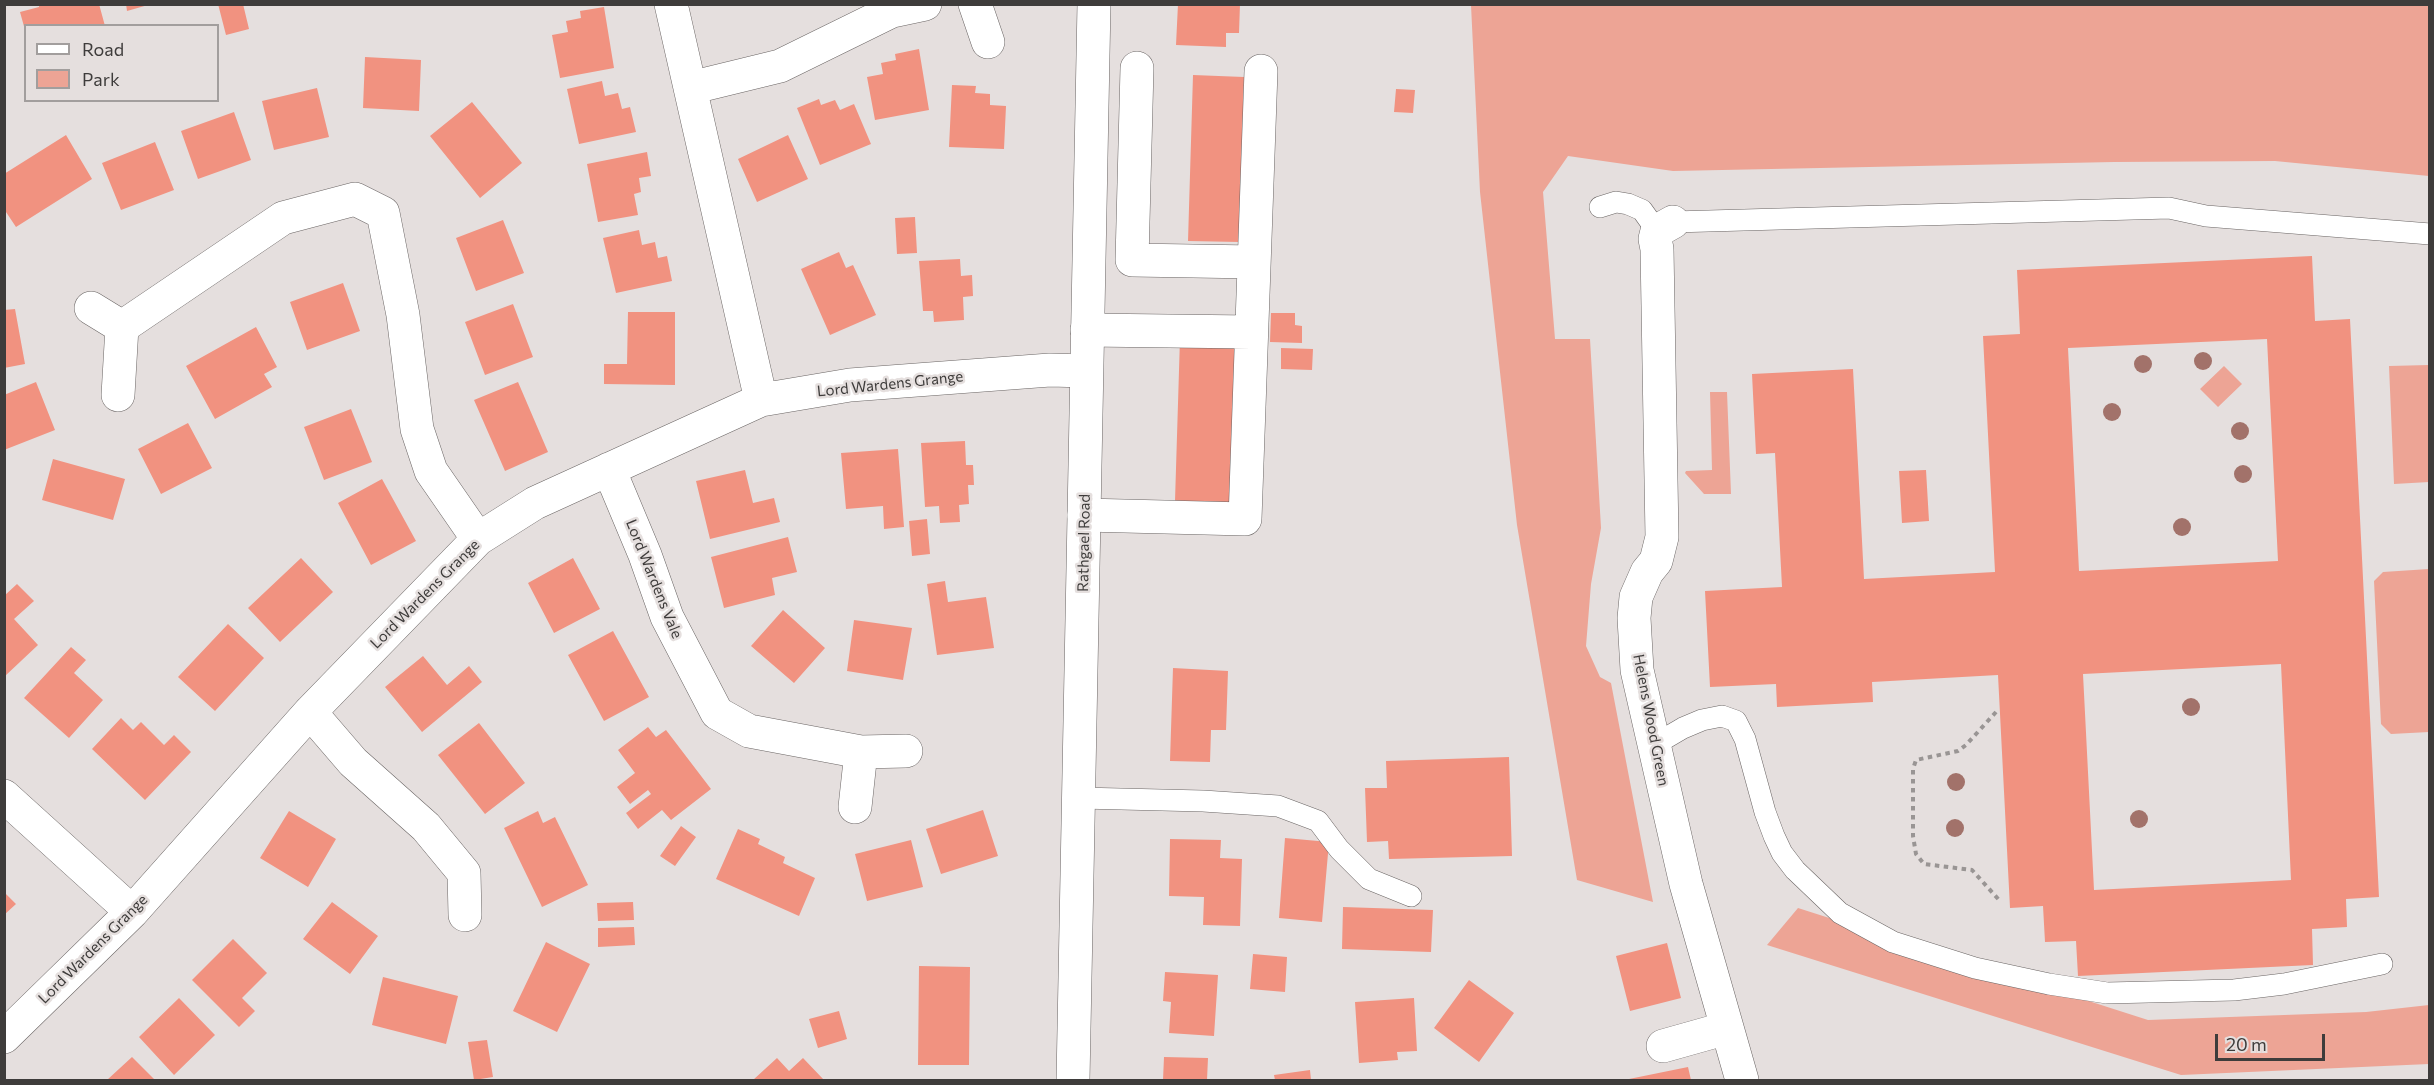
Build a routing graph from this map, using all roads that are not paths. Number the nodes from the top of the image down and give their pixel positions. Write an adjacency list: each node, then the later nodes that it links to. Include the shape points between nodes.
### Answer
1 (671, 4): 8 (street)
2 (925, 4): 8 (street, via 892,11 780,66)
3 (975, 4): 5 (street)
4 (1094, 4): 15 (street, Rathgael Road)
5 (988, 42)
6 (1137, 68): 12 (street, via 1132,260)
7 (1261, 71): 12 (street)
8 (690, 88): 19 (street)
9 (1600, 207): 10 (lane, via 1616,202 1628,204)
10 (1665, 227): 11 (lane, via 2169,208 2206,216); 24 (street, Helens Wood Green, via 1662,537 1656,561 1636,597 1634,618 1637,670)
11 (2430, 234)
12 (1254, 262): 16 (street)
13 (91, 308): 14 (street)
14 (122, 327): 18 (street); 22 (street, via 283,218 355,199 383,213 403,315 417,429 431,471)
15 (1087, 330): 16 (street); 17 (street, Rathgael Road)
16 (1251, 332): 21 (street, via 1245,519)
17 (1086, 371): 19 (street, Lord Wardens Grange, via 1050,370 850,385); 21 (street, Rathgael Road)
18 (118, 395)
19 (761, 400): 20 (street, Lord Wardens Grange)
20 (609, 469): 22 (street, Lord Wardens Grange, via 535,503); 26 (street, Lord Wardens Vale, via 667,617 717,713 748,731)
21 (1084, 515): 28 (street, Rathgael Road)
22 (478, 539): 23 (street, Lord Wardens Grange)
23 (310, 712): 31 (street, Lord Wardens Grange); 32 (street, via 353,762 426,827 464,873)
24 (1654, 745): 33 (lane, via 1701,720 1722,716 1736,721 1746,740 1774,836 1795,870 1840,913 1893,942 1975,968 2107,993 2234,990); 34 (street, Helens Wood Green, via 1686,884)
25 (906, 751): 26 (street, Lord Wardens Vale)
26 (861, 752): 29 (street)
27 (4, 796): 31 (street)
28 (1080, 798): 30 (lane, via 1278,806 1318,821 1369,879); 37 (street, Rathgael Road)
29 (855, 807)
30 (1411, 896)
31 (132, 912): 35 (street, Lord Wardens Grange)
32 (465, 915)
33 (2382, 964)
34 (1728, 1028): 36 (street); 38 (street, Helens Wood Green)
35 (4, 1037)
36 (1663, 1046)
37 (1073, 1080)
38 (1742, 1080)

